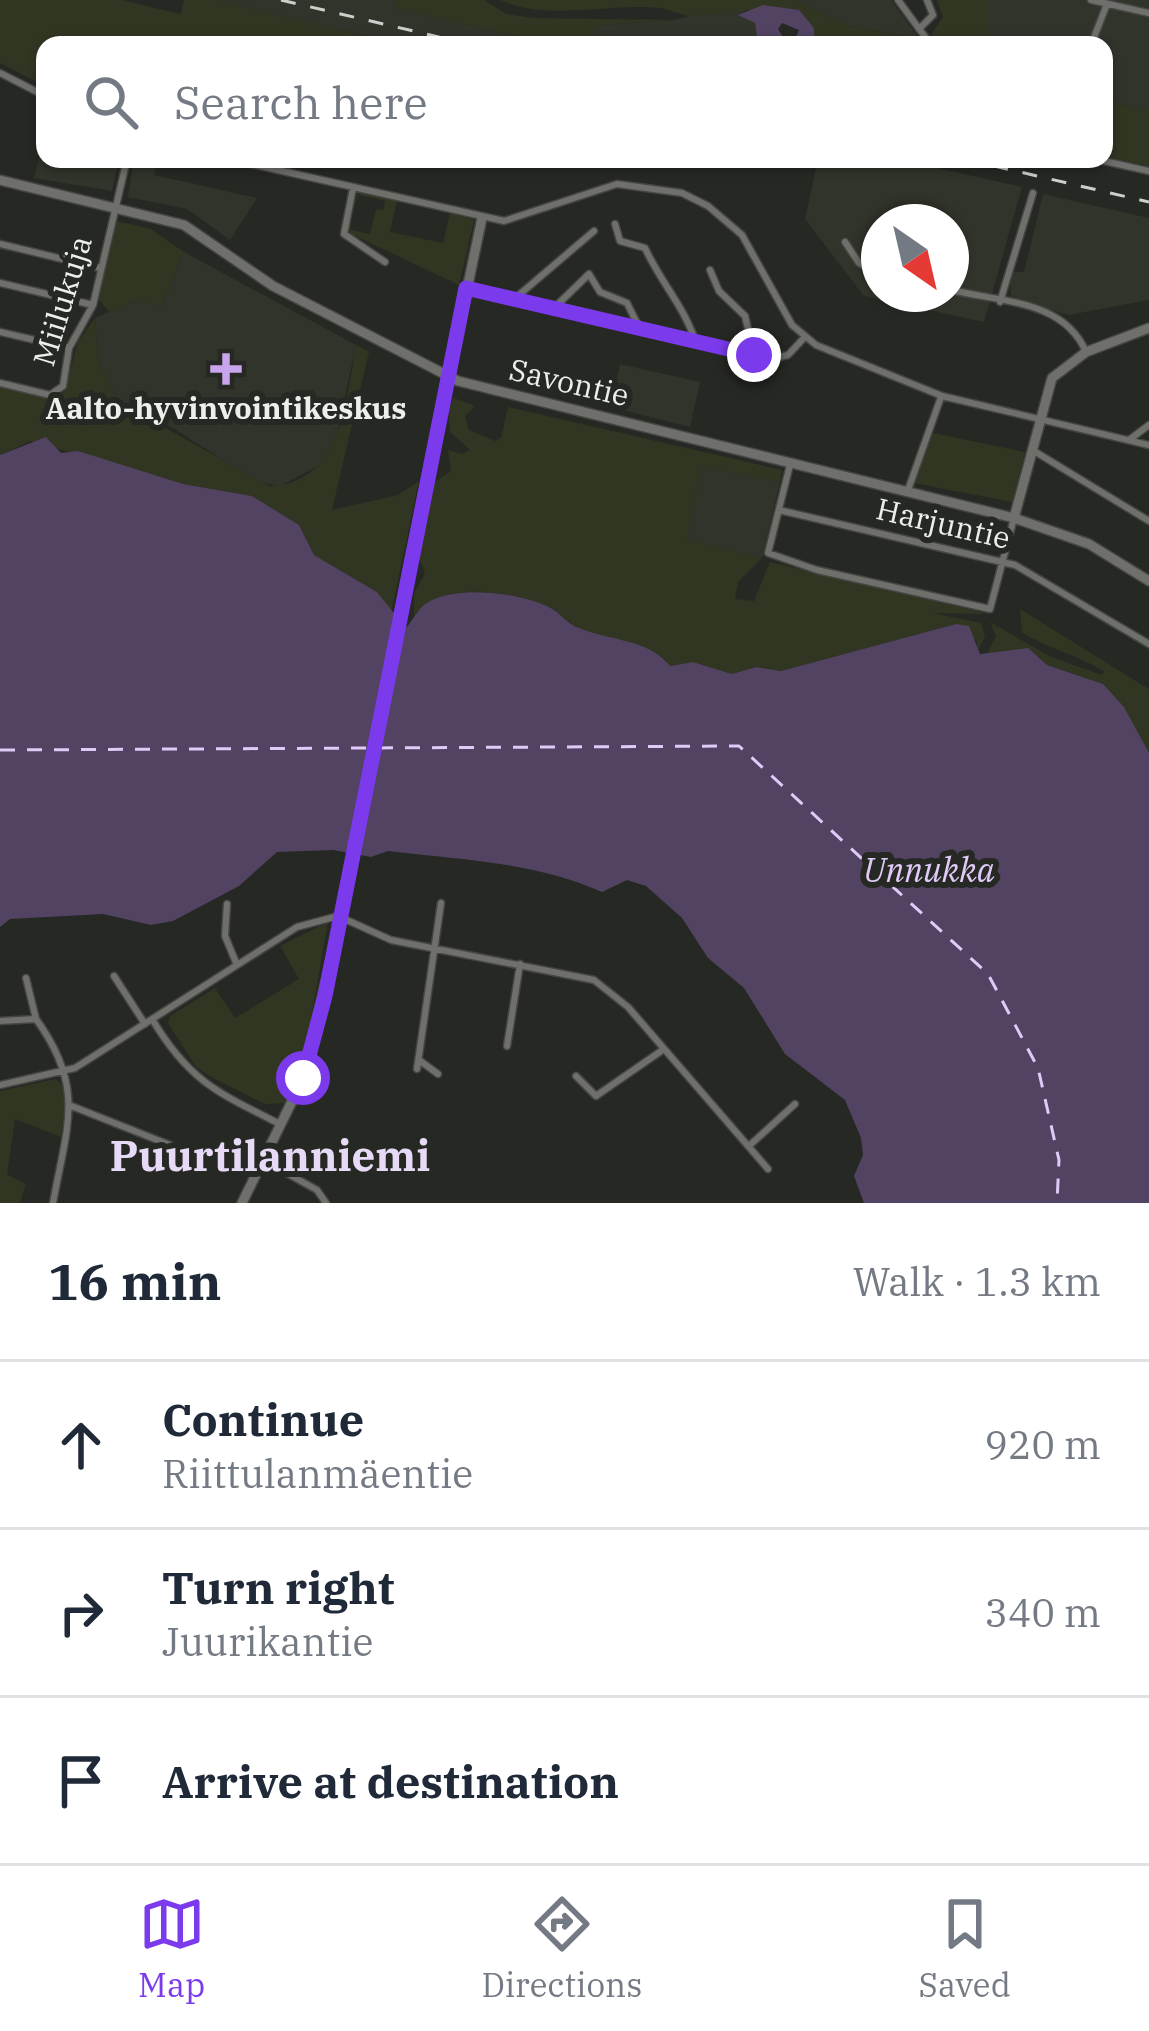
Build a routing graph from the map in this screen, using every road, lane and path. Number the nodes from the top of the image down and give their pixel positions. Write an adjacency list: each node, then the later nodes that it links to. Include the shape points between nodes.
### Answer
1 (898, 0): 6 (street)
2 (927, 0): 6 (street, via 933,15)
3 (1091, 0): 4 (street)
4 (1107, 4): 5 (street); 8 (street)
5 (1149, 13)
6 (919, 29): 7 (street)
7 (924, 36)
8 (1095, 36)
9 (0, 73): 10 (street)
10 (36, 92)
11 (1113, 163): 14 (street)
12 (125, 168): 18 (street, Miilukuja)
13 (268, 168): 16 (street)
14 (1149, 171)
15 (0, 180): 18 (street, Savontie)
16 (353, 188): 19 (street); 24 (street, via 344,234)
17 (1034, 193): 32 (street)
18 (115, 207): 26 (street, Miilukuja); 43 (street, Savontie, via 184,225 273,286)
19 (482, 218): 29 (street); 38 (street, via 512,221 617,184 682,194 742,235)
20 (616, 224): 39 (street, via 620,242 645,248)
21 (593, 231): 31 (street)
22 (845, 242): 25 (street)
23 (0, 244): 26 (street)
24 (385, 262)
25 (861, 263)
26 (100, 268): 33 (street, Miilukuja)
27 (710, 270): 42 (street, via 745,316)
28 (0, 283): 33 (street)
29 (466, 288): 31 (street); 43 (street)
30 (969, 294): 32 (street)
31 (513, 301): 34 (street)
32 (1000, 302): 41 (street, via 1062,317)
33 (93, 305): 40 (street, Miilukuja)
34 (552, 310): 36 (street); 36 (street, via 589,274 600,292 627,303)
35 (1149, 328): 41 (street)
36 (640, 329): 39 (street)
37 (0, 332): 40 (street)
38 (804, 338): 42 (street, via 782,358); 45 (street)
39 (695, 340): 42 (street)
40 (69, 348): 44 (street, Miilukuja, via 63,386 50,395)
41 (1086, 352): 46 (street, via 1052,378)
42 (754, 355)
43 (445, 376): 51 (street, Savontie); 77 (street, bridge, via 315,1038)
44 (0, 383)
45 (941, 396): 46 (street); 52 (street)
46 (1038, 418): 48 (street); 50 (street)
47 (1149, 425): 48 (street)
48 (1130, 440): 49 (street)
49 (1149, 445)
50 (1031, 449): 54 (street); 55 (street)
51 (791, 461): 52 (street, Savontie); 53 (street)
52 (908, 490): 54 (street, Savontie)
53 (779, 510): 56 (street, Harjuntie); 56 (street, via 768,553 987,610)
54 (1014, 518): 56 (street); 57 (street, Savontie, via 1089,544)
55 (1149, 520)
56 (1003, 562): 58 (street, Harjuntie)
57 (1149, 581)
58 (1149, 644)
59 (441, 903): 61 (street)
60 (226, 904): 63 (street)
61 (435, 952): 62 (street); 63 (street, via 326,915); 72 (street, via 418,1064)
62 (520, 964): 69 (street); 70 (street, via 594,980)
63 (237, 965): 68 (street)
64 (114, 976): 68 (street)
65 (26, 978): 66 (street)
66 (36, 1019): 67 (street); 71 (street)
67 (0, 1021)
68 (148, 1021): 71 (street); 77 (street, via 201,1083)
69 (507, 1046)
70 (664, 1049): 73 (street, via 596,1096); 78 (street)
71 (68, 1071): 74 (street); 76 (street)
72 (438, 1074)
73 (576, 1076)
74 (0, 1085)
75 (795, 1104): 78 (street)
76 (69, 1105): 79 (street); 82 (street)
77 (283, 1126): 80 (street)
78 (750, 1145): 81 (street)
79 (180, 1149)
80 (265, 1162): 83 (street); 84 (street)
81 (768, 1168)
82 (53, 1203)
83 (242, 1203)
84 (326, 1203)

